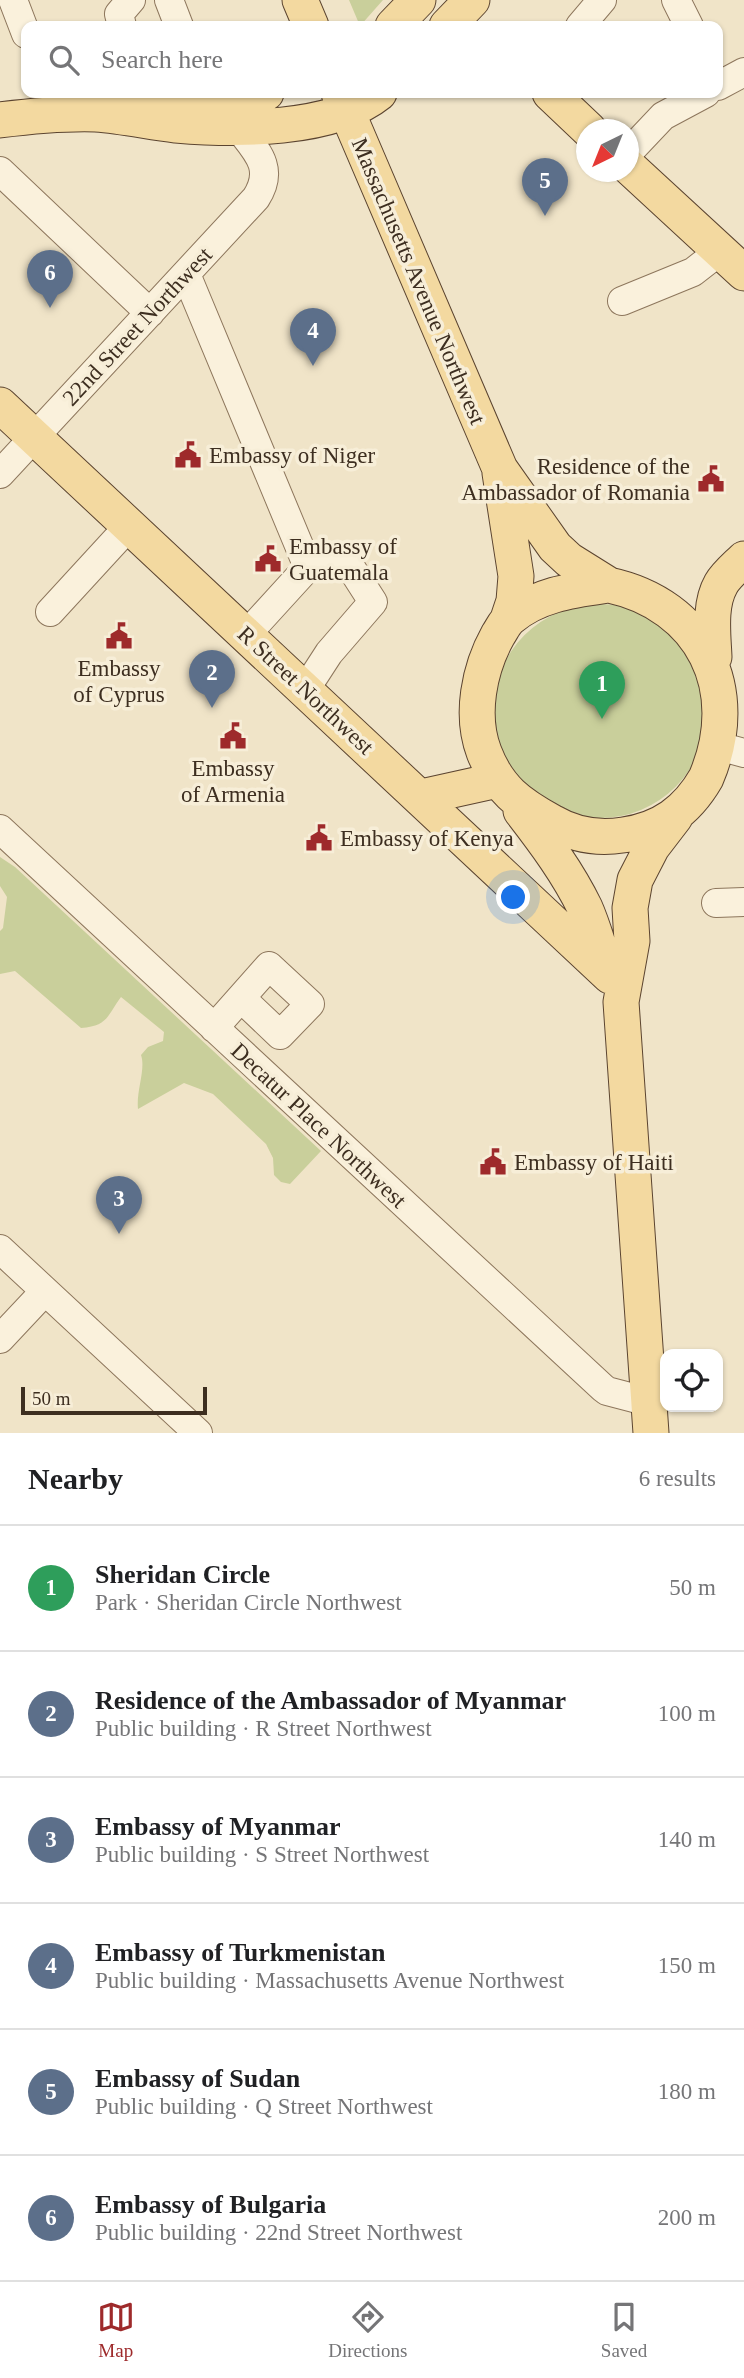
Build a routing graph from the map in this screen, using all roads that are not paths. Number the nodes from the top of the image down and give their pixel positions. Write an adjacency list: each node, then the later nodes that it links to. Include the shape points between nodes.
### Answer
1 (13, 0): 8 (street)
2 (131, 0): 9 (street, via 119,14)
3 (169, 0): 10 (street)
4 (300, 0): 11 (main road)
5 (418, 0): 12 (main road)
6 (602, 0): 13 (street)
7 (676, 0): 14 (street)
8 (21, 21)
9 (121, 21)
10 (176, 21)
11 (309, 21)
12 (398, 21)
13 (584, 21)
14 (686, 21)
15 (744, 72): 16 (street)
16 (723, 83)
17 (177, 98): 20 (main road)
18 (555, 98): 24 (main road)
19 (697, 98): 28 (street, via 663,116)
20 (138, 99): 23 (main road)
21 (343, 102): 26 (main road, via 329,117); 38 (main road, Massachusetts Avenue Northwest)
22 (55, 104): 23 (main road); 25 (main road)
23 (97, 114): 27 (main road, via 178,125)
24 (577, 119)
25 (0, 120)
26 (278, 125): 27 (main road); 30 (street, 22nd Street Northwest, via 274,158)
27 (237, 126): 30 (street, via 262,158)
28 (639, 141)
29 (0, 170): 35 (street)
30 (265, 173): 33 (street, 22nd Street Northwest, via 260,192 250,205)
31 (639, 176): 32 (main road)
32 (732, 262): 34 (street, via 693,272)
33 (186, 274): 35 (street, 22nd Street Northwest); 41 (street)
34 (622, 301)
35 (150, 313): 37 (street, 22nd Street Northwest)
36 (0, 405): 37 (main road, R Street Northwest)
37 (34, 437): 39 (street, 22nd Street Northwest); 40 (main road, R Street Northwest)
38 (500, 470): 43 (main road, Massachusetts Avenue Northwest, via 555,547); 46 (main road, Massachusetts Avenue Northwest, via 516,576)
39 (0, 474)
40 (129, 526): 45 (street); 47 (main road, R Street Northwest)
41 (308, 567): 47 (street); 49 (street, via 348,563 373,602 329,653)
42 (732, 571): 44 (main road, via 680,597); 48 (main road, via 715,604)
43 (608, 585): 44 (main road); 46 (main road, via 542,598)
44 (651, 598): 48 (main road, via 681,618)
45 (50, 612)
46 (508, 619): 51 (main road, via 486,662 477,723 480,743)
47 (246, 635): 49 (main road, R Street Northwest)
48 (714, 657): 50 (main road, via 726,697 725,733)
49 (305, 690): 52 (main road, R Street Northwest)
50 (733, 750): 53 (main road)
51 (504, 788): 52 (main road); 53 (main road, via 558,826 578,834 636,833); 55 (main road, via 577,892)
52 (421, 797): 55 (main road, R Street Northwest)
53 (675, 817): 55 (main road, via 635,880 630,908 632,941)
54 (0, 829): 57 (street, Decatur Place Northwest)
55 (615, 989): 61 (main road)
56 (241, 998): 57 (street)
57 (214, 1028): 61 (street, Decatur Place Northwest, via 603,1388)
58 (0, 1249): 59 (street)
59 (45, 1291): 60 (street); 62 (street)
60 (0, 1339)
61 (650, 1418)
62 (198, 1433)

